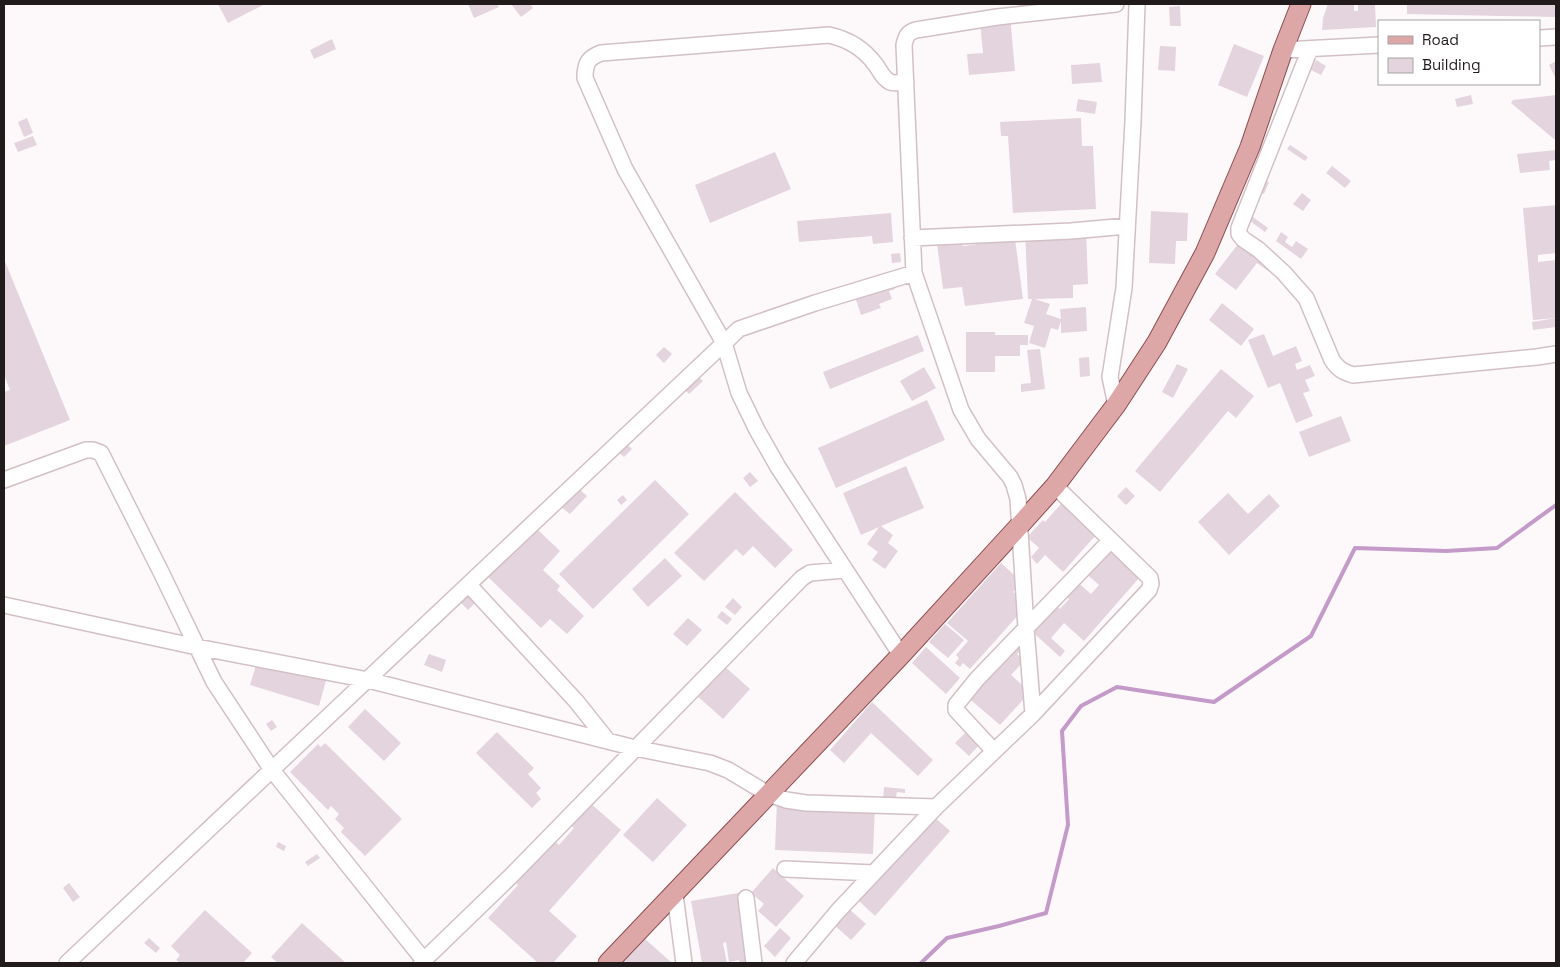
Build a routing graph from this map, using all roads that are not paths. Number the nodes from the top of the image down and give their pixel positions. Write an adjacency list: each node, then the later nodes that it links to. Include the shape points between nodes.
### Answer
1 (1116, 4): 9 (street, via 997,17 910,31 904,45)
2 (1137, 4): 10 (street)
3 (1298, 5): 8 (main road)
4 (1556, 37): 5 (street)
5 (1540, 38)
6 (1378, 45): 7 (street)
7 (1310, 49): 8 (street); 14 (street, via 1239,234 1284,273 1306,298 1337,368 1352,375)
8 (1283, 50): 15 (main road, via 1250,147 1205,253 1157,342)
9 (906, 82): 11 (street); 13 (street, via 892,83 857,46 830,35 601,53 588,62 585,78 625,169)
10 (1127, 226): 11 (street); 15 (street, via 1124,288 1110,377)
11 (912, 238): 12 (street)
12 (914, 273): 13 (street, via 739,329); 18 (street, via 961,410 978,439 1014,485)
13 (724, 344): 20 (street, via 739,393 757,430); 21 (street)
14 (1556, 354)
15 (1116, 405): 17 (main road)
16 (4, 480): 24 (street, via 86,450 101,453)
17 (1055, 486): 18 (main road); 19 (street)
18 (1020, 525): 23 (street); 25 (main road)
19 (1112, 540): 23 (street); 27 (street, via 1150,578 1151,584)
20 (844, 570): 25 (street); 29 (street, via 810,573 802,578)
21 (468, 585): 26 (street); 28 (street, via 576,701)
22 (4, 605): 24 (street)
23 (1026, 628): 27 (street); 30 (street, via 955,707)
24 (197, 647): 26 (street); 31 (street, via 214,682)
25 (900, 655): 32 (main road)
26 (368, 680): 28 (street); 31 (street)
27 (1033, 714): 30 (street)
28 (608, 742): 29 (street)
29 (635, 748): 32 (street, via 710,763); 38 (street)
30 (994, 751): 33 (street)
31 (272, 770): 38 (street); 39 (street)
32 (768, 794): 33 (street, via 806,802); 36 (main road)
33 (936, 807): 35 (street)
34 (785, 869): 35 (street)
35 (874, 873): 43 (street)
36 (675, 895): 40 (main road); 41 (street)
37 (746, 898): 42 (street)
38 (424, 962)
39 (67, 963)
40 (608, 963)
41 (684, 963)
42 (754, 963)
43 (794, 963)

